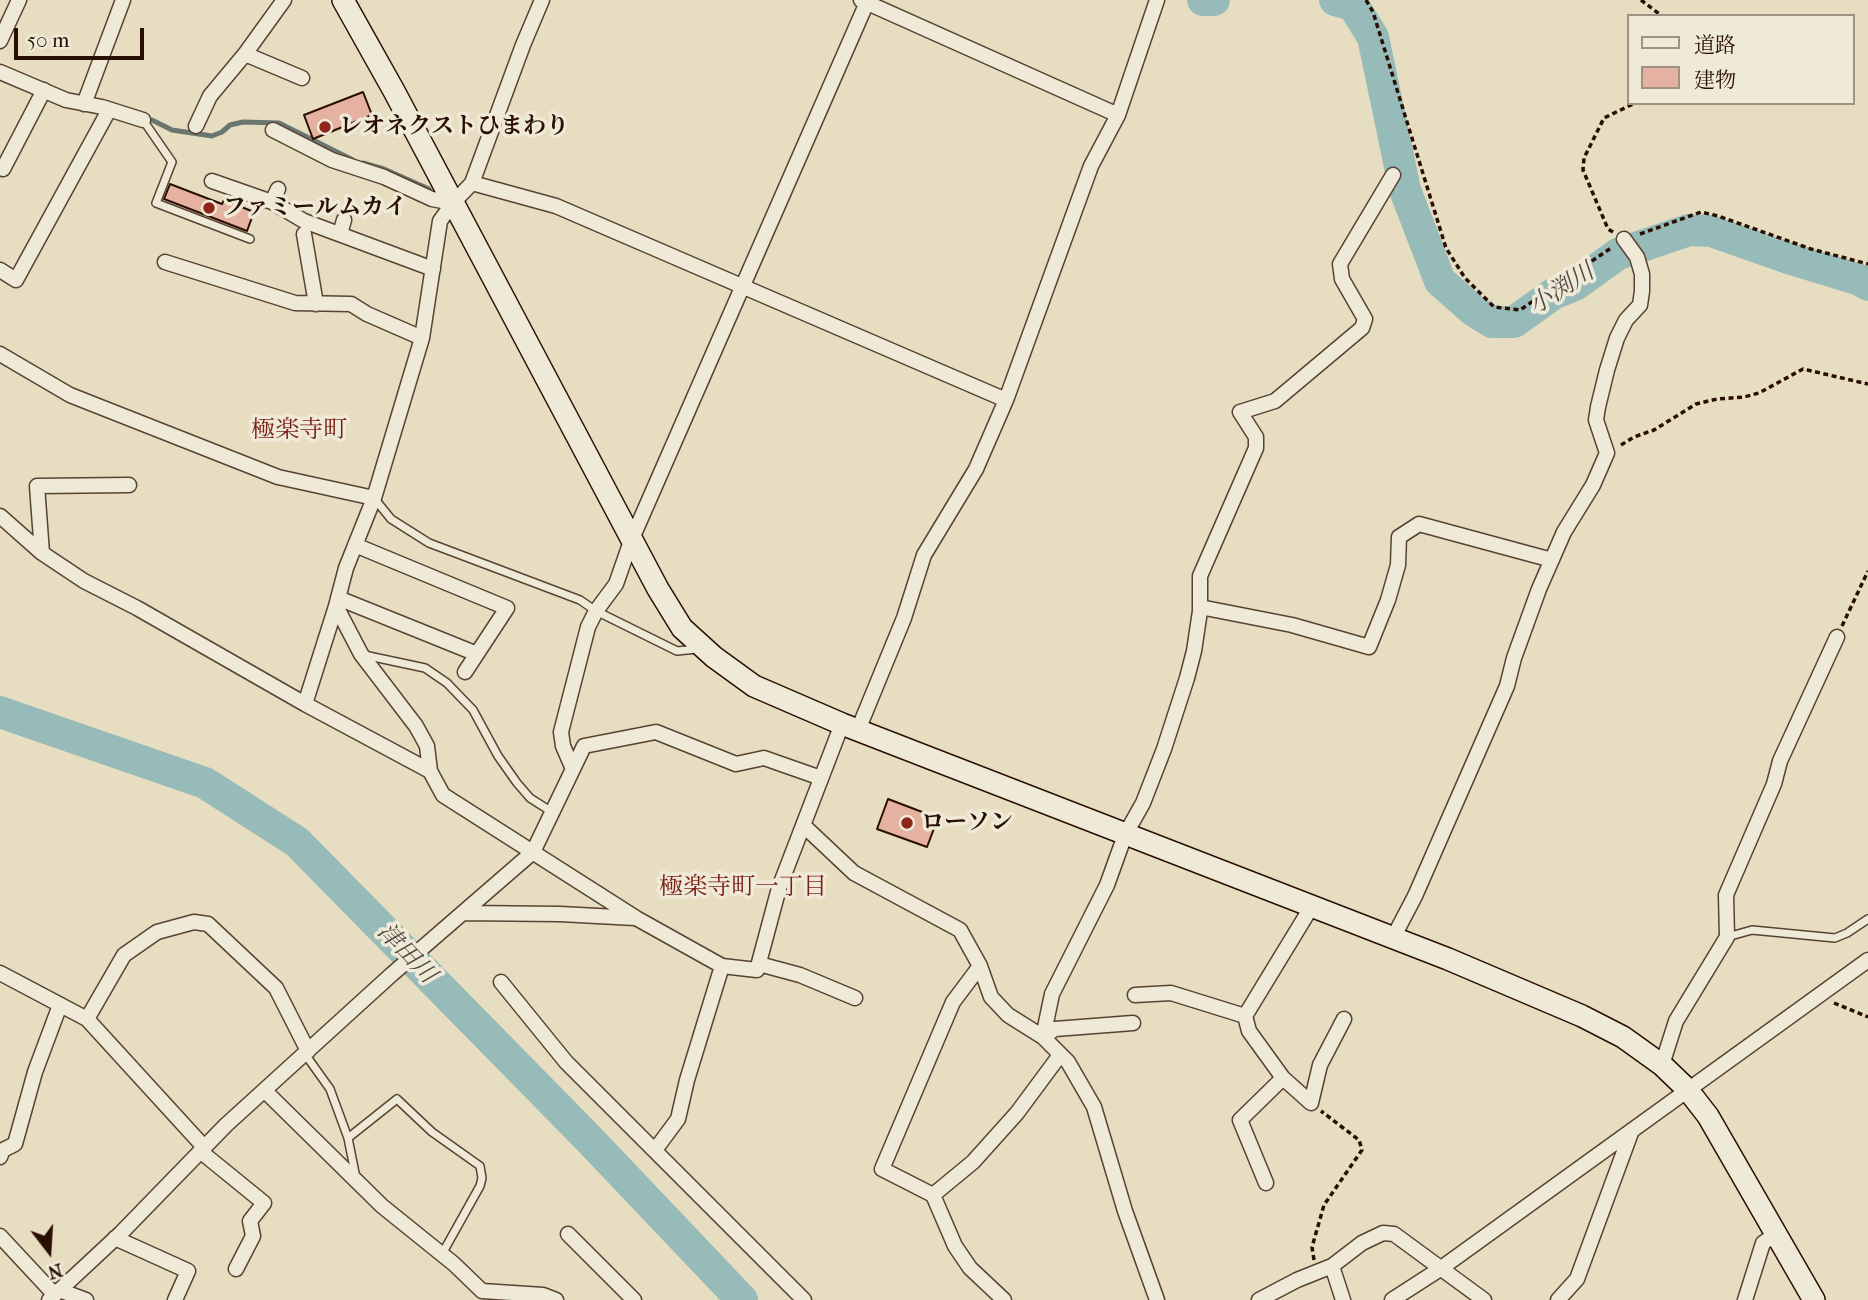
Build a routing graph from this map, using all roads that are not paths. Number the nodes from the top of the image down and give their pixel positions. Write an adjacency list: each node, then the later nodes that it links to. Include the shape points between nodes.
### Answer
1 (19, 0): 8 (street)
2 (123, 0): 15 (street)
3 (284, 0): 9 (street)
4 (342, 0): 25 (street)
5 (542, 0): 24 (street)
6 (1157, 0): 17 (street)
7 (865, 1): 17 (street); 32 (street)
8 (0, 41)
9 (245, 54): 11 (street); 13 (street)
10 (0, 72): 12 (street)
11 (302, 78)
12 (44, 90): 15 (street); 21 (street)
13 (210, 96): 14 (street); 19 (street)
14 (225, 102)
15 (84, 104): 16 (street)
16 (109, 110): 18 (street); 31 (street, via 16,280)
17 (1118, 115): 36 (street, via 1091,166)
18 (143, 120): 27 (lane, via 172,162 156,203)
19 (196, 126)
20 (273, 130): 25 (street, via 357,176 384,177 432,199)
21 (3, 169)
22 (1394, 175): 45 (street, via 1340,264 1342,279 1365,319 1362,328 1275,401 1240,412 1256,438 1256,448 1200,576)
23 (212, 181): 30 (street, via 275,196 304,221 342,227)
24 (472, 183): 25 (street); 32 (street, via 556,206)
25 (453, 203): 30 (street, via 440,221); 40 (street)
26 (304, 234): 33 (street)
27 (250, 239)
28 (1624, 239): 43 (street, via 1637,257 1642,291 1640,305 1626,320 1606,369 1595,421 1607,453)
29 (165, 262): 33 (street, via 295,303)
30 (433, 269): 34 (street)
31 (0, 270)
32 (743, 286): 36 (street); 40 (street)
33 (316, 304): 34 (street, via 351,304)
34 (422, 338): 38 (street)
35 (0, 354): 38 (street, via 70,395 278,477)
36 (1006, 400): 53 (street, via 976,469 924,555 904,618)
37 (129, 485): 42 (street, via 37,486)
38 (374, 498): 41 (street); 46 (lane, via 391,519 429,543 580,600)
39 (0, 516): 42 (street)
40 (631, 541): 46 (street, via 616,584); 48 (street, via 682,628)
41 (355, 545): 44 (street); 50 (street, via 507,608)
42 (42, 553): 52 (street, via 84,582)
43 (1552, 560): 45 (street, via 1419,524 1399,537 1395,577 1369,647 1292,625); 66 (street, via 1507,686)
44 (337, 602): 49 (street); 50 (street); 52 (street)
45 (1200, 607): 59 (street, via 1194,651 1164,749)
46 (596, 611): 48 (lane, via 677,652); 54 (street, via 561,732)
47 (1837, 637): 65 (street, via 1726,895)
48 (704, 648): 53 (street, via 754,686)
49 (361, 654): 55 (street, via 416,726 427,746); 57 (lane, via 425,668 447,682 473,710 517,783)
50 (477, 654): 51 (street)
51 (465, 672)
52 (304, 704): 55 (street)
53 (850, 727): 56 (street); 59 (street)
54 (573, 769): 56 (street, via 584,746 656,732 736,764 764,758); 57 (street)
55 (430, 771): 60 (street, via 443,795)
56 (821, 778): 58 (street)
57 (552, 812): 60 (street)
58 (803, 825): 68 (street, via 779,888); 70 (street, via 854,873 960,930)
59 (1125, 835): 61 (street); 80 (street, via 1107,885 1052,995)
60 (533, 852): 62 (street); 63 (street)
61 (1312, 906): 66 (street); 76 (street)
62 (464, 913): 63 (street); 81 (street)
63 (636, 918): 69 (street)
64 (1868, 919): 65 (lane, via 1835,939 1752,930)
65 (1727, 937): 83 (street, via 1676,1021)
66 (1393, 938): 83 (street, via 1582,1016 1623,1037)
67 (1868, 960): 85 (street)
68 (759, 964): 69 (street, via 757,970); 74 (street)
69 (722, 966): 90 (street, via 678,1119)
70 (980, 966): 80 (street, via 991,997 1008,1015); 94 (street, via 953,1002 882,1169)
71 (0, 973): 75 (street)
72 (501, 982): 90 (street, via 566,1062)
73 (1135, 995): 76 (street, via 1172,988)
74 (855, 998)
75 (60, 1005): 77 (street); 91 (street, via 15,1144)
76 (1245, 1016): 84 (street, via 1249,1031)
77 (87, 1019): 81 (street, via 124,955 157,932 194,922 208,924 275,988); 89 (street)
78 (1344, 1019): 84 (street, via 1320,1065 1311,1103)
79 (1133, 1023): 80 (street, via 1055,1029)
80 (1043, 1037): 82 (street)
81 (306, 1052): 86 (street); 88 (lane, via 326,1082)
82 (1060, 1055): 94 (street, via 973,1162); 112 (street, via 1094,1107)
83 (1662, 1066): 85 (street)
84 (1283, 1078): 93 (street, via 1240,1120 1247,1154)
85 (1687, 1089): 87 (street); 96 (street, via 1708,1116)
86 (265, 1091): 89 (street); 92 (street)
87 (1633, 1129): 102 (street); 104 (street, via 1577,1279)
88 (348, 1138): 92 (lane); 99 (lane, via 397,1099 432,1132 480,1166 480,1186)
89 (202, 1149): 98 (street); 101 (street, via 264,1203 250,1221 253,1236)
90 (655, 1150): 110 (street)
91 (0, 1157)
92 (357, 1182): 99 (street)
93 (1266, 1183)
94 (933, 1195): 111 (street, via 955,1246)
95 (568, 1234): 109 (street)
96 (1776, 1234): 105 (street); 117 (street, via 1763,1243)
97 (0, 1236): 103 (street)
98 (115, 1238): 103 (street); 107 (street, via 188,1271)
99 (442, 1254): 108 (street, via 482,1291)
100 (1332, 1266): 102 (street, via 1383,1233 1394,1234); 113 (street); 114 (street)
101 (236, 1269)
102 (1440, 1269): 115 (street); 116 (street)
103 (54, 1295): 106 (street)
104 (1564, 1298)
105 (1812, 1299)
106 (86, 1300)
107 (175, 1300)
108 (556, 1300)
109 (634, 1300)
110 (804, 1300)
111 (1003, 1300)
112 (1157, 1300)
113 (1259, 1300)
114 (1343, 1300)
115 (1392, 1300)
116 (1484, 1300)
117 (1745, 1300)

